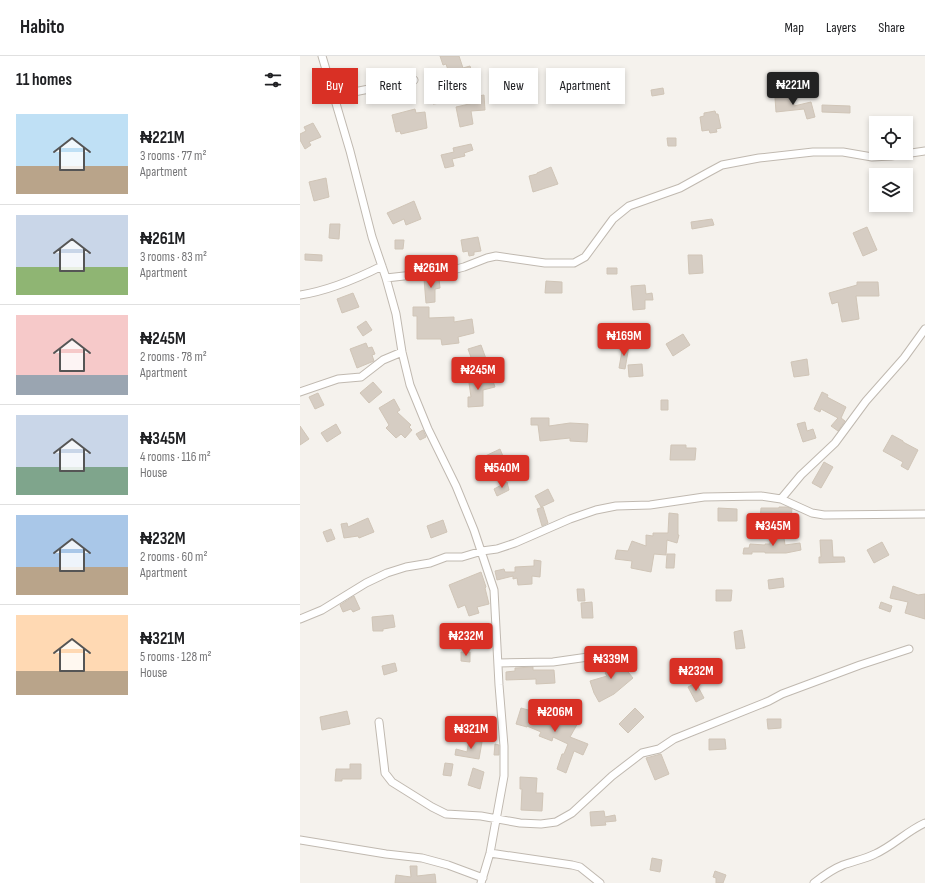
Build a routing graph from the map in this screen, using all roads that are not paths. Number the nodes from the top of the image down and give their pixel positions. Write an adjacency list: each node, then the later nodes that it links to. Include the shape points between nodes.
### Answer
1 (322, 56): 2 (street)
2 (326, 68)
3 (336, 104): 5 (street)
4 (925, 151): 6 (street, via 872,157 843,152 813,152 759,158 722,166 680,188 629,206 613,219 585,257 574,263 545,263 496,256 449,271)
5 (382, 266): 6 (street); 7 (street, via 338,284)
6 (386, 278): 9 (street, via 396,314)
7 (300, 295)
8 (925, 329): 11 (street, via 835,443 801,475)
9 (402, 352): 10 (street, via 384,360 361,377 338,379); 13 (street, via 410,385 456,486)
10 (300, 392)
11 (781, 499): 12 (street, via 824,515); 13 (street, via 761,496 704,497 650,505 616,506 570,519 515,543)
12 (925, 514)
13 (482, 551): 14 (street, via 387,573 322,610); 17 (street, via 494,590)
14 (300, 619)
15 (909, 649): 19 (street, via 782,694 674,738 659,749 642,753 612,776 572,813 556,822 520,823)
16 (609, 654): 17 (street, via 553,662)
17 (498, 663): 19 (street, via 504,776)
18 (379, 722): 19 (street, via 384,766 392,782 446,814)
19 (496, 818): 22 (street)
20 (925, 823): 25 (street, via 884,850 842,866)
21 (300, 840): 23 (street, via 422,858 448,865)
22 (490, 853): 23 (street); 24 (street, via 580,867)
23 (482, 881)
24 (600, 883)
25 (814, 883)

